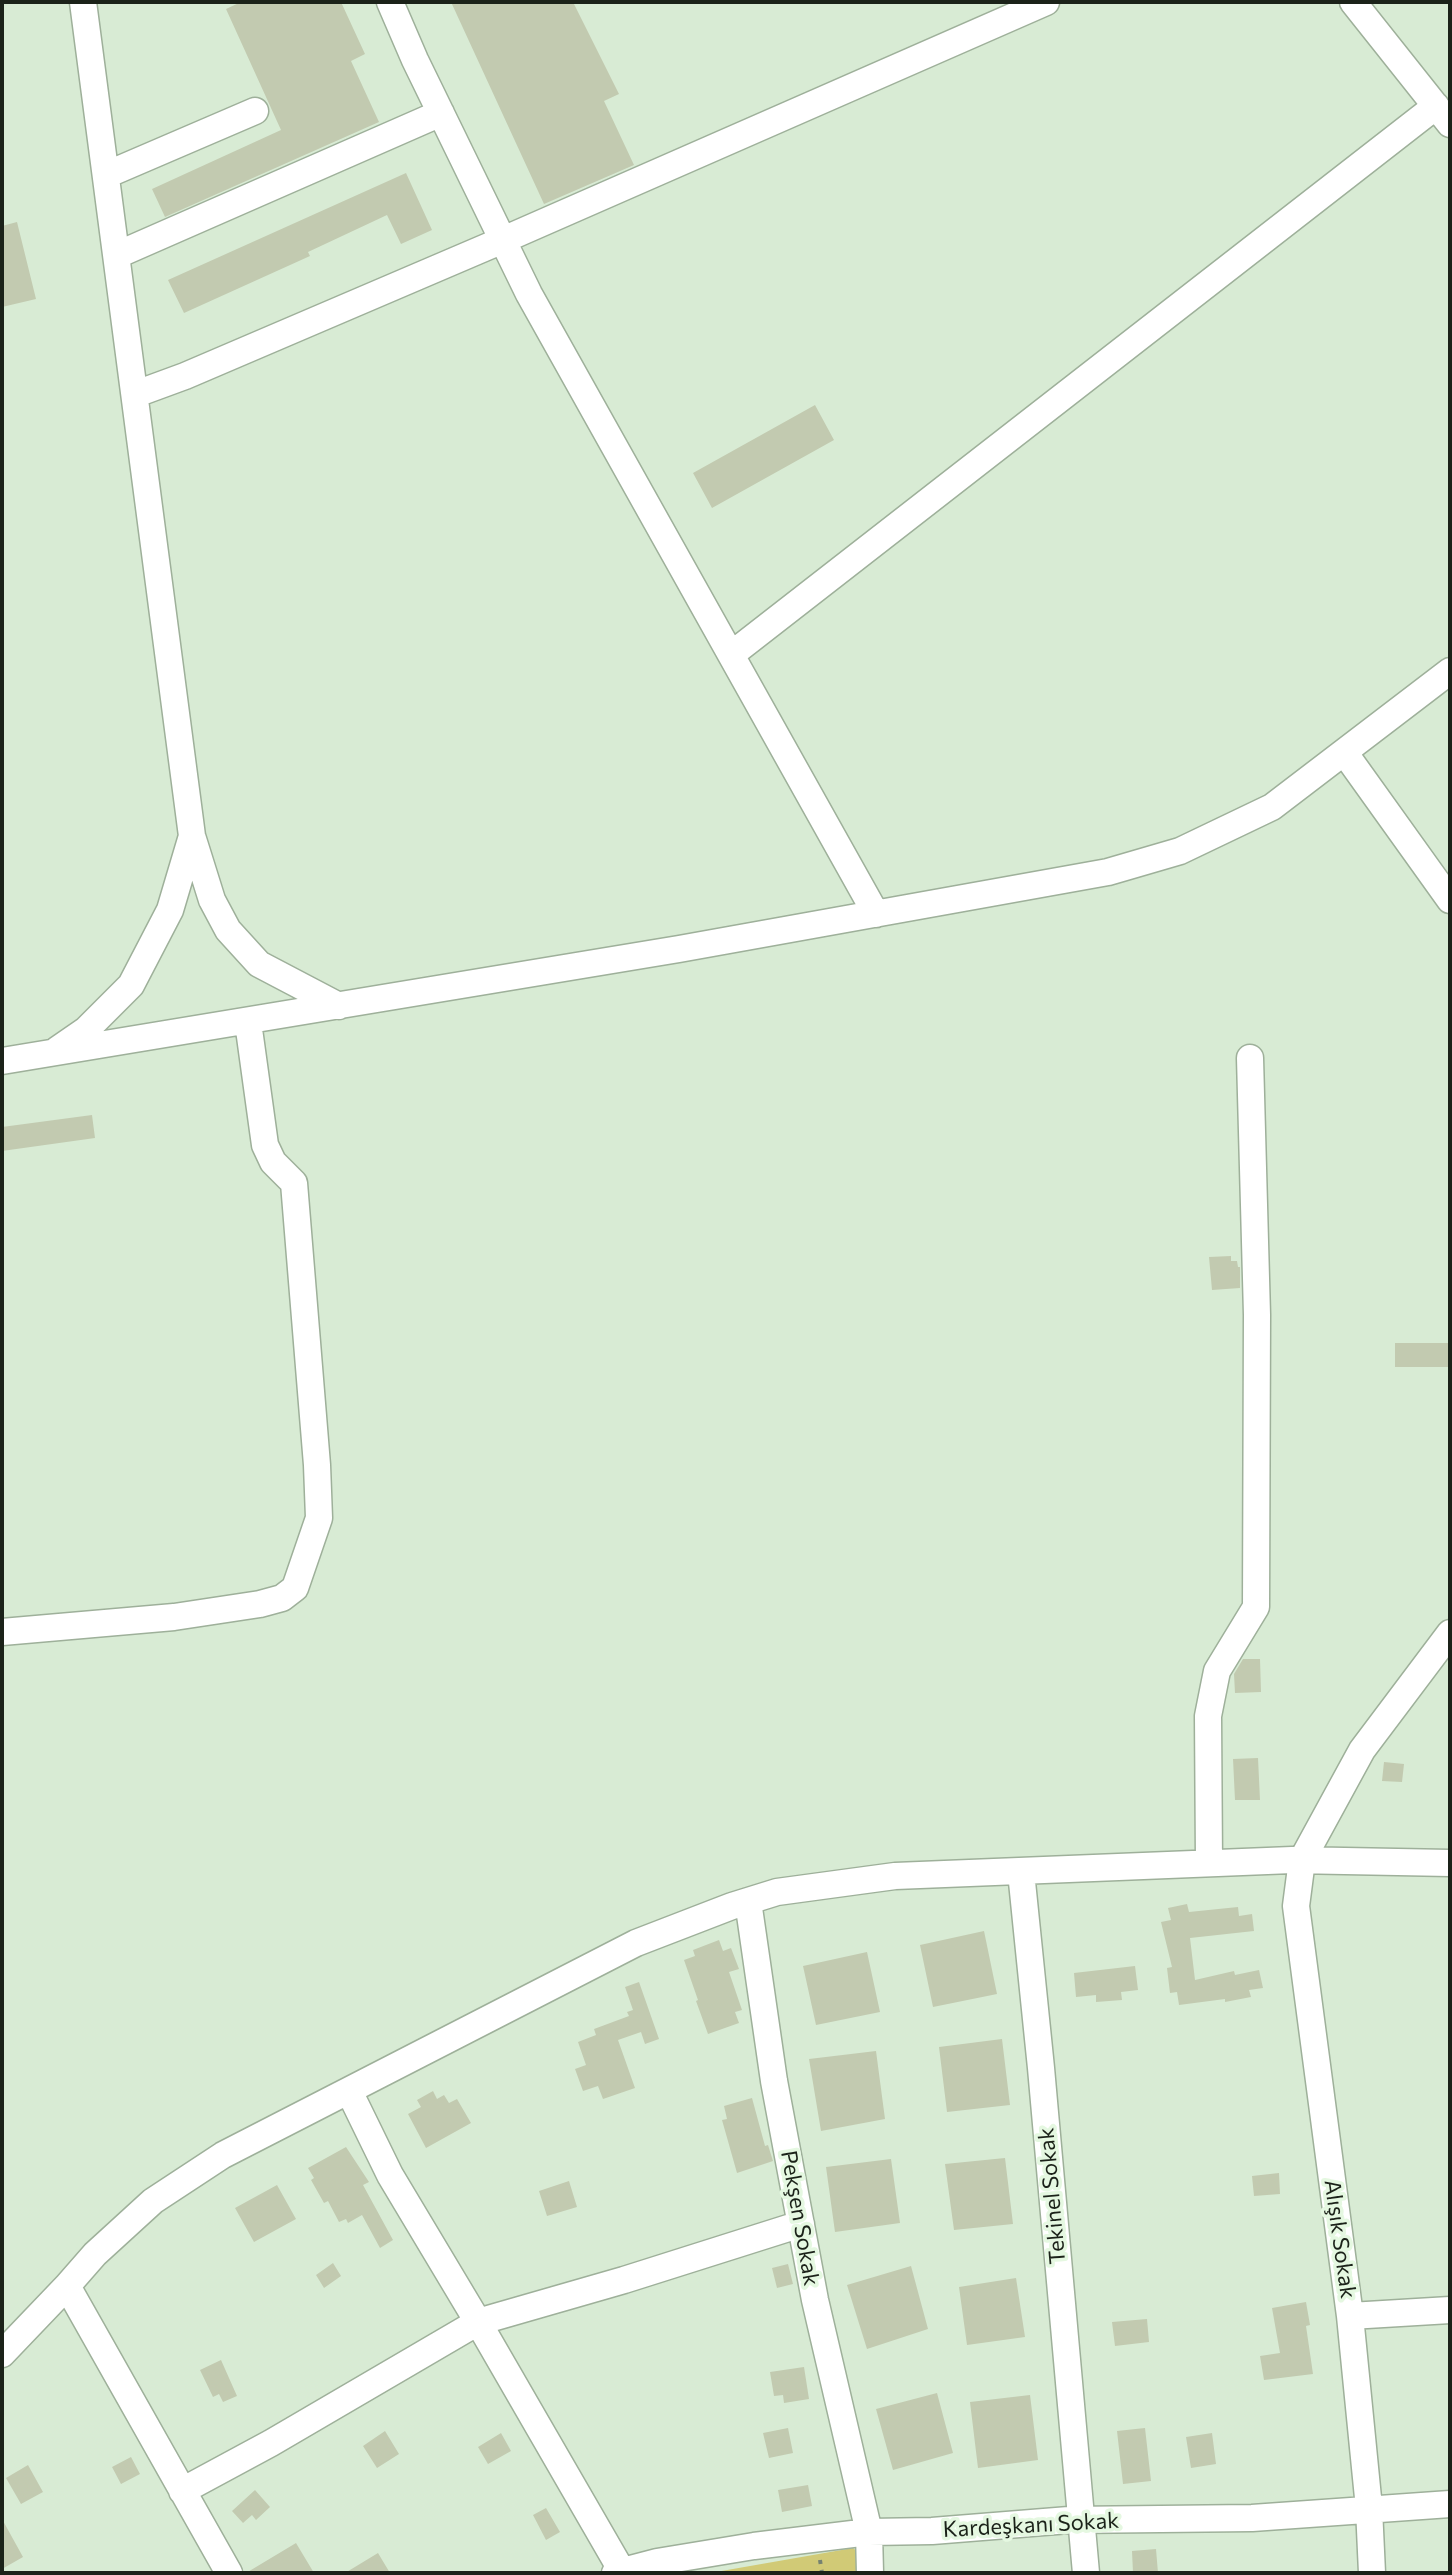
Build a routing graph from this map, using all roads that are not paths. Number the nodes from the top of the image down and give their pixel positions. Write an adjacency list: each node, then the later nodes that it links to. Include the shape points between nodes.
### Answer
1 (83, 2): 8 (street)
2 (390, 2): 6 (street)
3 (1046, 2): 9 (street)
4 (1353, 2): 7 (street)
5 (255, 111): 8 (street)
6 (441, 113): 9 (street); 10 (street)
7 (1443, 115): 12 (street)
8 (106, 175): 10 (street)
9 (503, 240): 11 (street); 12 (street)
10 (117, 255): 11 (street)
11 (136, 394): 15 (street)
12 (732, 654): 17 (street)
13 (1450, 671): 14 (street)
14 (1344, 752): 16 (street); 17 (street, via 1272,807 1180,851 1108,872)
15 (192, 836): 18 (street, via 212,900 228,930 259,964); 20 (street, via 170,910 131,985 86,1030)
16 (1450, 900)
17 (876, 914): 18 (street)
18 (339, 1006): 19 (street)
19 (248, 1022): 20 (street); 23 (street, via 265,1145 294,1183 319,1518 295,1588 260,1604 174,1617)
20 (52, 1053): 22 (street)
21 (1250, 1058): 26 (street, via 1257,1315 1256,1607 1217,1671 1208,1716)
22 (2, 1061)
23 (2, 1632)
24 (1450, 1633): 25 (street, via 1362,1750)
25 (1302, 1860): 26 (street); 27 (street); 34 (street, Alışık Sokak, via 1296,1906)
26 (1209, 1863): 28 (street)
27 (1450, 1863)
28 (1021, 1872): 29 (street, via 895,1876 777,1892); 40 (street, Tekinel Sokak)
29 (748, 1901): 30 (street, via 636,1943); 31 (street, Pekşen Sokak)
30 (349, 2091): 32 (street, via 223,2155 153,2201); 35 (street, via 390,2175)
31 (801, 2224): 35 (street); 41 (street, Pekşen Sokak)
32 (67, 2286): 36 (street); 37 (street)
33 (1450, 2310): 34 (street)
34 (1350, 2316): 39 (street, Alışık Sokak)
35 (478, 2322): 37 (street); 42 (street)
36 (2, 2354)
37 (182, 2491): 43 (street)
38 (1450, 2504): 39 (street, Kardeşkanı Sokak)
39 (1369, 2508): 40 (street, Kardeşkanı Sokak, via 1252,2518); 46 (street, Alışık Sokak)
40 (1081, 2520): 41 (street, Kardeşkanı Sokak); 45 (street, Tekinel Sokak)
41 (869, 2532): 42 (street, Kardeşkanı Sokak, via 754,2546); 44 (street, Pekşen Sokak)
42 (619, 2572)
43 (229, 2573)
44 (870, 2573)
45 (1086, 2573)
46 (1372, 2573)

